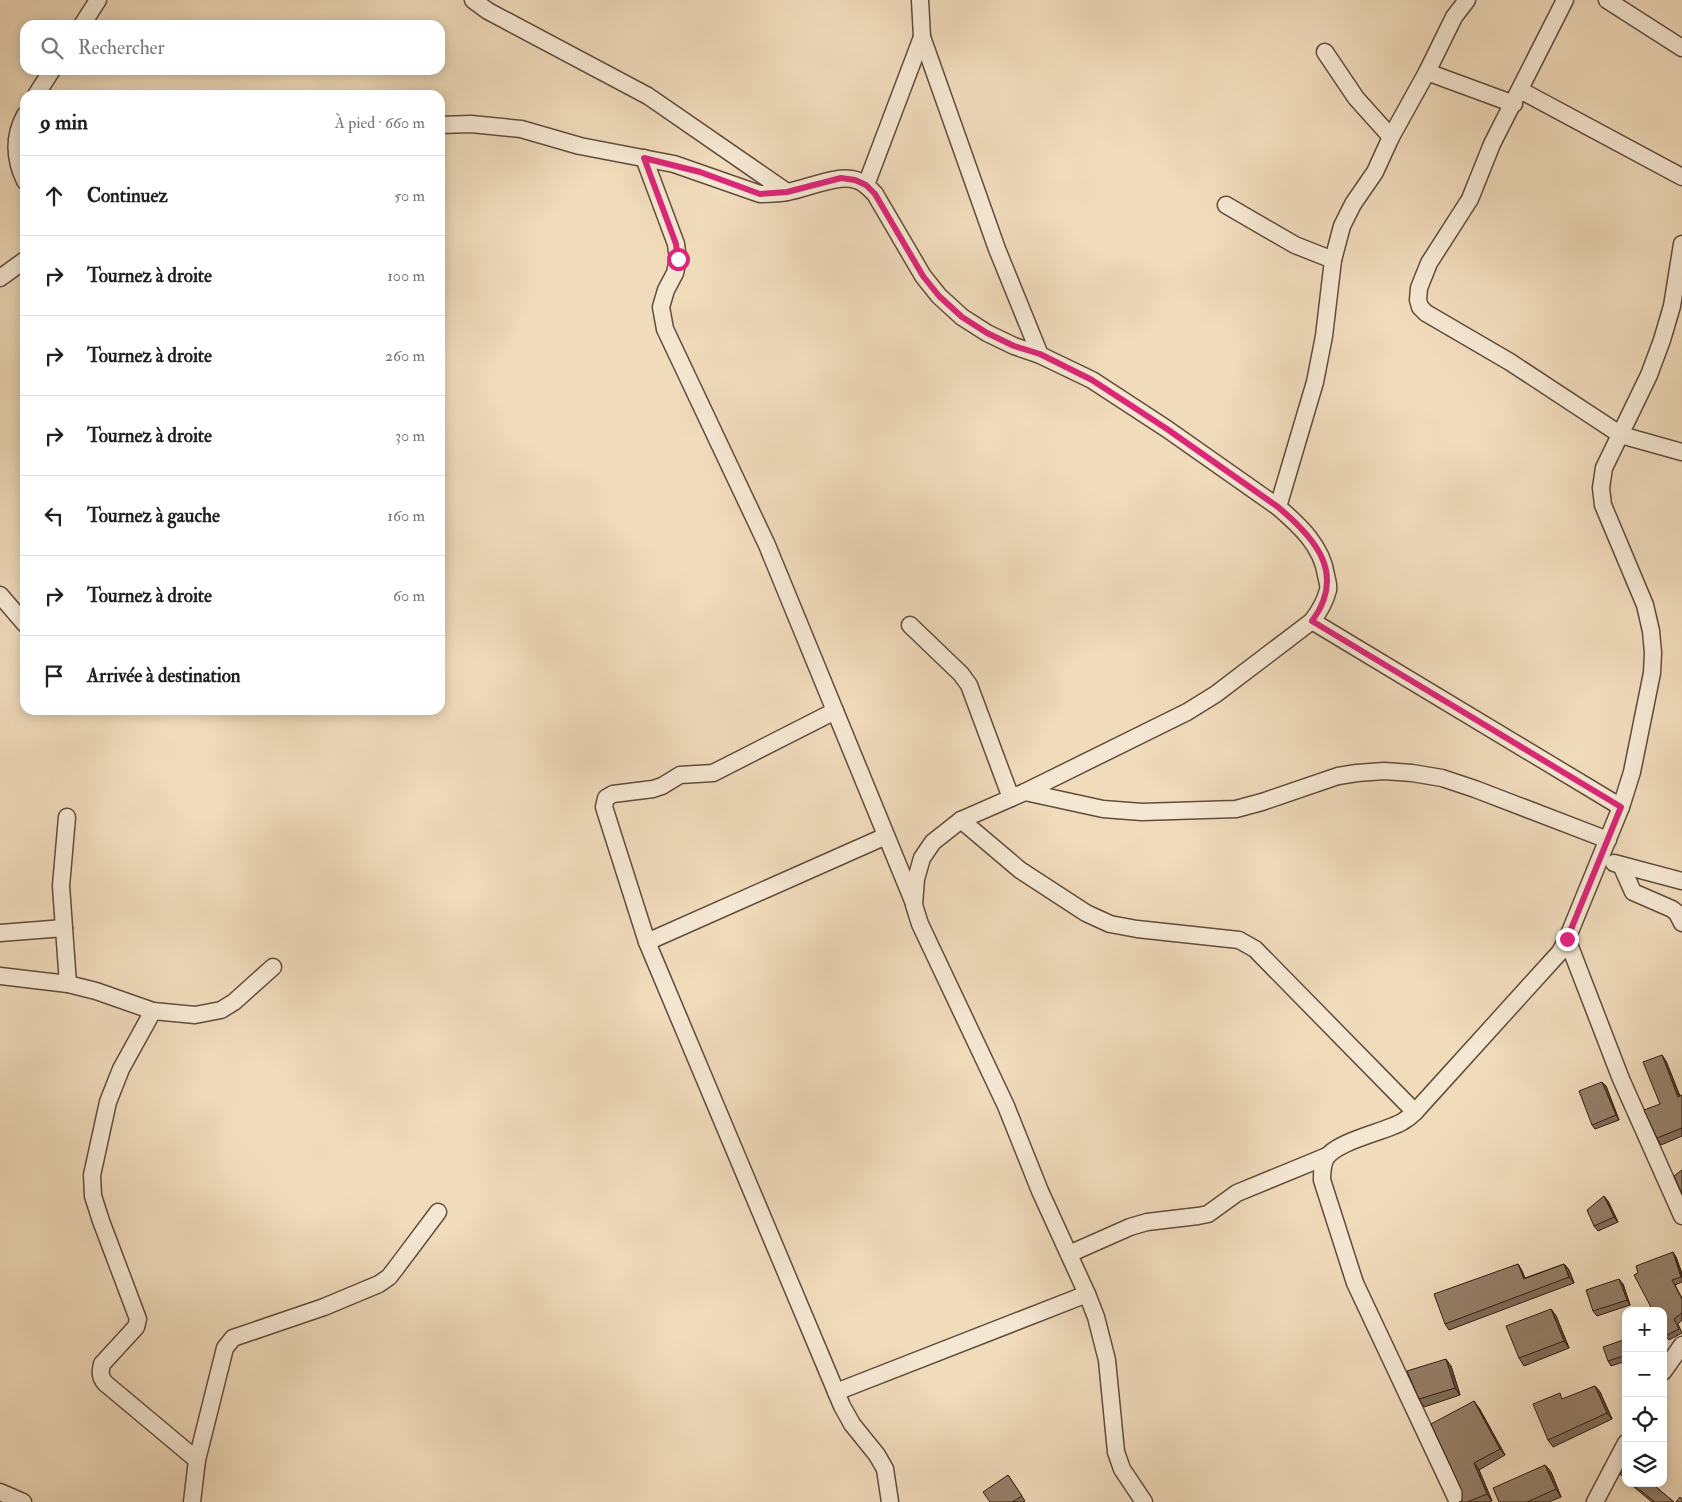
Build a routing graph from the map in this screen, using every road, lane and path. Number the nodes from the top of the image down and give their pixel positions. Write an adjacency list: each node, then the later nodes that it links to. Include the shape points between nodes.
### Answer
1 (98, 0): 7 (street)
2 (473, 0): 22 (street, via 648,96)
3 (920, 0): 8 (street)
4 (1467, 0): 11 (street, via 1454,17)
5 (1565, 0): 14 (street)
6 (1607, 0): 9 (street)
7 (85, 20)
8 (922, 37): 21 (street); 28 (street, via 997,249)
9 (1682, 48)
10 (1325, 52): 17 (street, via 1356,98)
11 (1428, 72): 14 (street); 17 (street)
12 (49, 75): 13 (street)
13 (39, 90)
14 (1517, 97): 20 (street); 29 (street, via 1492,144 1470,199 1429,263 1419,288 1420,307)
15 (20, 124): 19 (street, via 15,147)
16 (445, 126): 18 (street, via 471,124 520,130)
17 (1391, 137): 25 (street, via 1375,172 1342,226)
18 (644, 158): 22 (street, via 700,172 760,194); 36 (street, via 676,244 678,259 662,308 665,329 767,545)
19 (20, 171)
20 (1682, 177)
21 (866, 185): 22 (street, via 841,178); 28 (street, via 875,194 923,276 939,296 962,317 987,333)
22 (787, 192)
23 (1226, 205): 25 (street, via 1294,245)
24 (1682, 244): 29 (street, via 1672,306 1662,340)
25 (1333, 260): 31 (street, via 1315,382)
26 (20, 264): 27 (street)
27 (0, 278)
28 (1040, 354): 31 (street, via 1092,380)
29 (1621, 435): 30 (street); 38 (street, via 1604,468 1603,505 1645,605 1652,631 1653,653 1632,772)
30 (1682, 452)
31 (1278, 507): 34 (street, via 1312,541 1325,564 1328,589 1321,609)
32 (0, 595): 33 (street)
33 (20, 618)
34 (1312, 621): 37 (street, via 1216,694 1187,712); 38 (street)
35 (910, 625): 37 (street, via 969,685)
36 (835, 711): 41 (street); 51 (street, via 713,773 680,775 653,789 613,794 606,798 604,807)
37 (1018, 795): 40 (street); 42 (street, via 1142,812 1236,809 1338,776 1384,771 1412,772 1476,789)
38 (1621, 807): 42 (street)
39 (67, 817): 48 (street, via 61,886)
40 (961, 820): 46 (street, via 933,842 922,858); 56 (street, via 1020,870 1086,914 1110,924 1137,929 1239,940 1255,949)
41 (886, 836): 46 (street); 51 (street)
42 (1608, 840): 43 (street)
43 (1600, 859): 44 (street); 50 (street)
44 (1621, 864): 45 (street); 47 (street, via 1633,892 1672,909 1678,913)
45 (1682, 882)
46 (914, 905): 60 (street, via 1006,1106)
47 (1682, 923)
48 (64, 928): 49 (street); 54 (street)
49 (0, 933)
50 (1567, 939): 56 (street, via 1550,963); 59 (street, via 1621,1079)
51 (647, 942): 64 (street)
52 (273, 967): 55 (street, via 221,1010 194,1015)
53 (0, 976): 54 (street)
54 (68, 984): 55 (street)
55 (153, 1011): 66 (street, via 121,1069 108,1102 92,1175 93,1196 100,1221 138,1319 136,1327 102,1364 100,1372 105,1383)
56 (1415, 1112): 57 (street, via 1397,1124 1337,1147)
57 (1327, 1156): 60 (street, via 1236,1193 1208,1214 1147,1222); 72 (street, via 1322,1167 1322,1180 1355,1283)
58 (438, 1212): 66 (street, via 389,1277 379,1284 229,1342)
59 (1682, 1216)
60 (1068, 1254): 61 (street)
61 (1087, 1294): 64 (street); 71 (street, via 1107,1360 1116,1452 1122,1470)
62 (1682, 1345): 63 (street)
63 (1667, 1366)
64 (836, 1392): 70 (street, via 852,1424 878,1455 885,1469)
65 (1622, 1450): 73 (street)
66 (197, 1460): 69 (street)
67 (0, 1492): 68 (street)
68 (23, 1502)
69 (192, 1502)
70 (890, 1502)
71 (1144, 1502)
72 (1458, 1502)
73 (1594, 1502)

